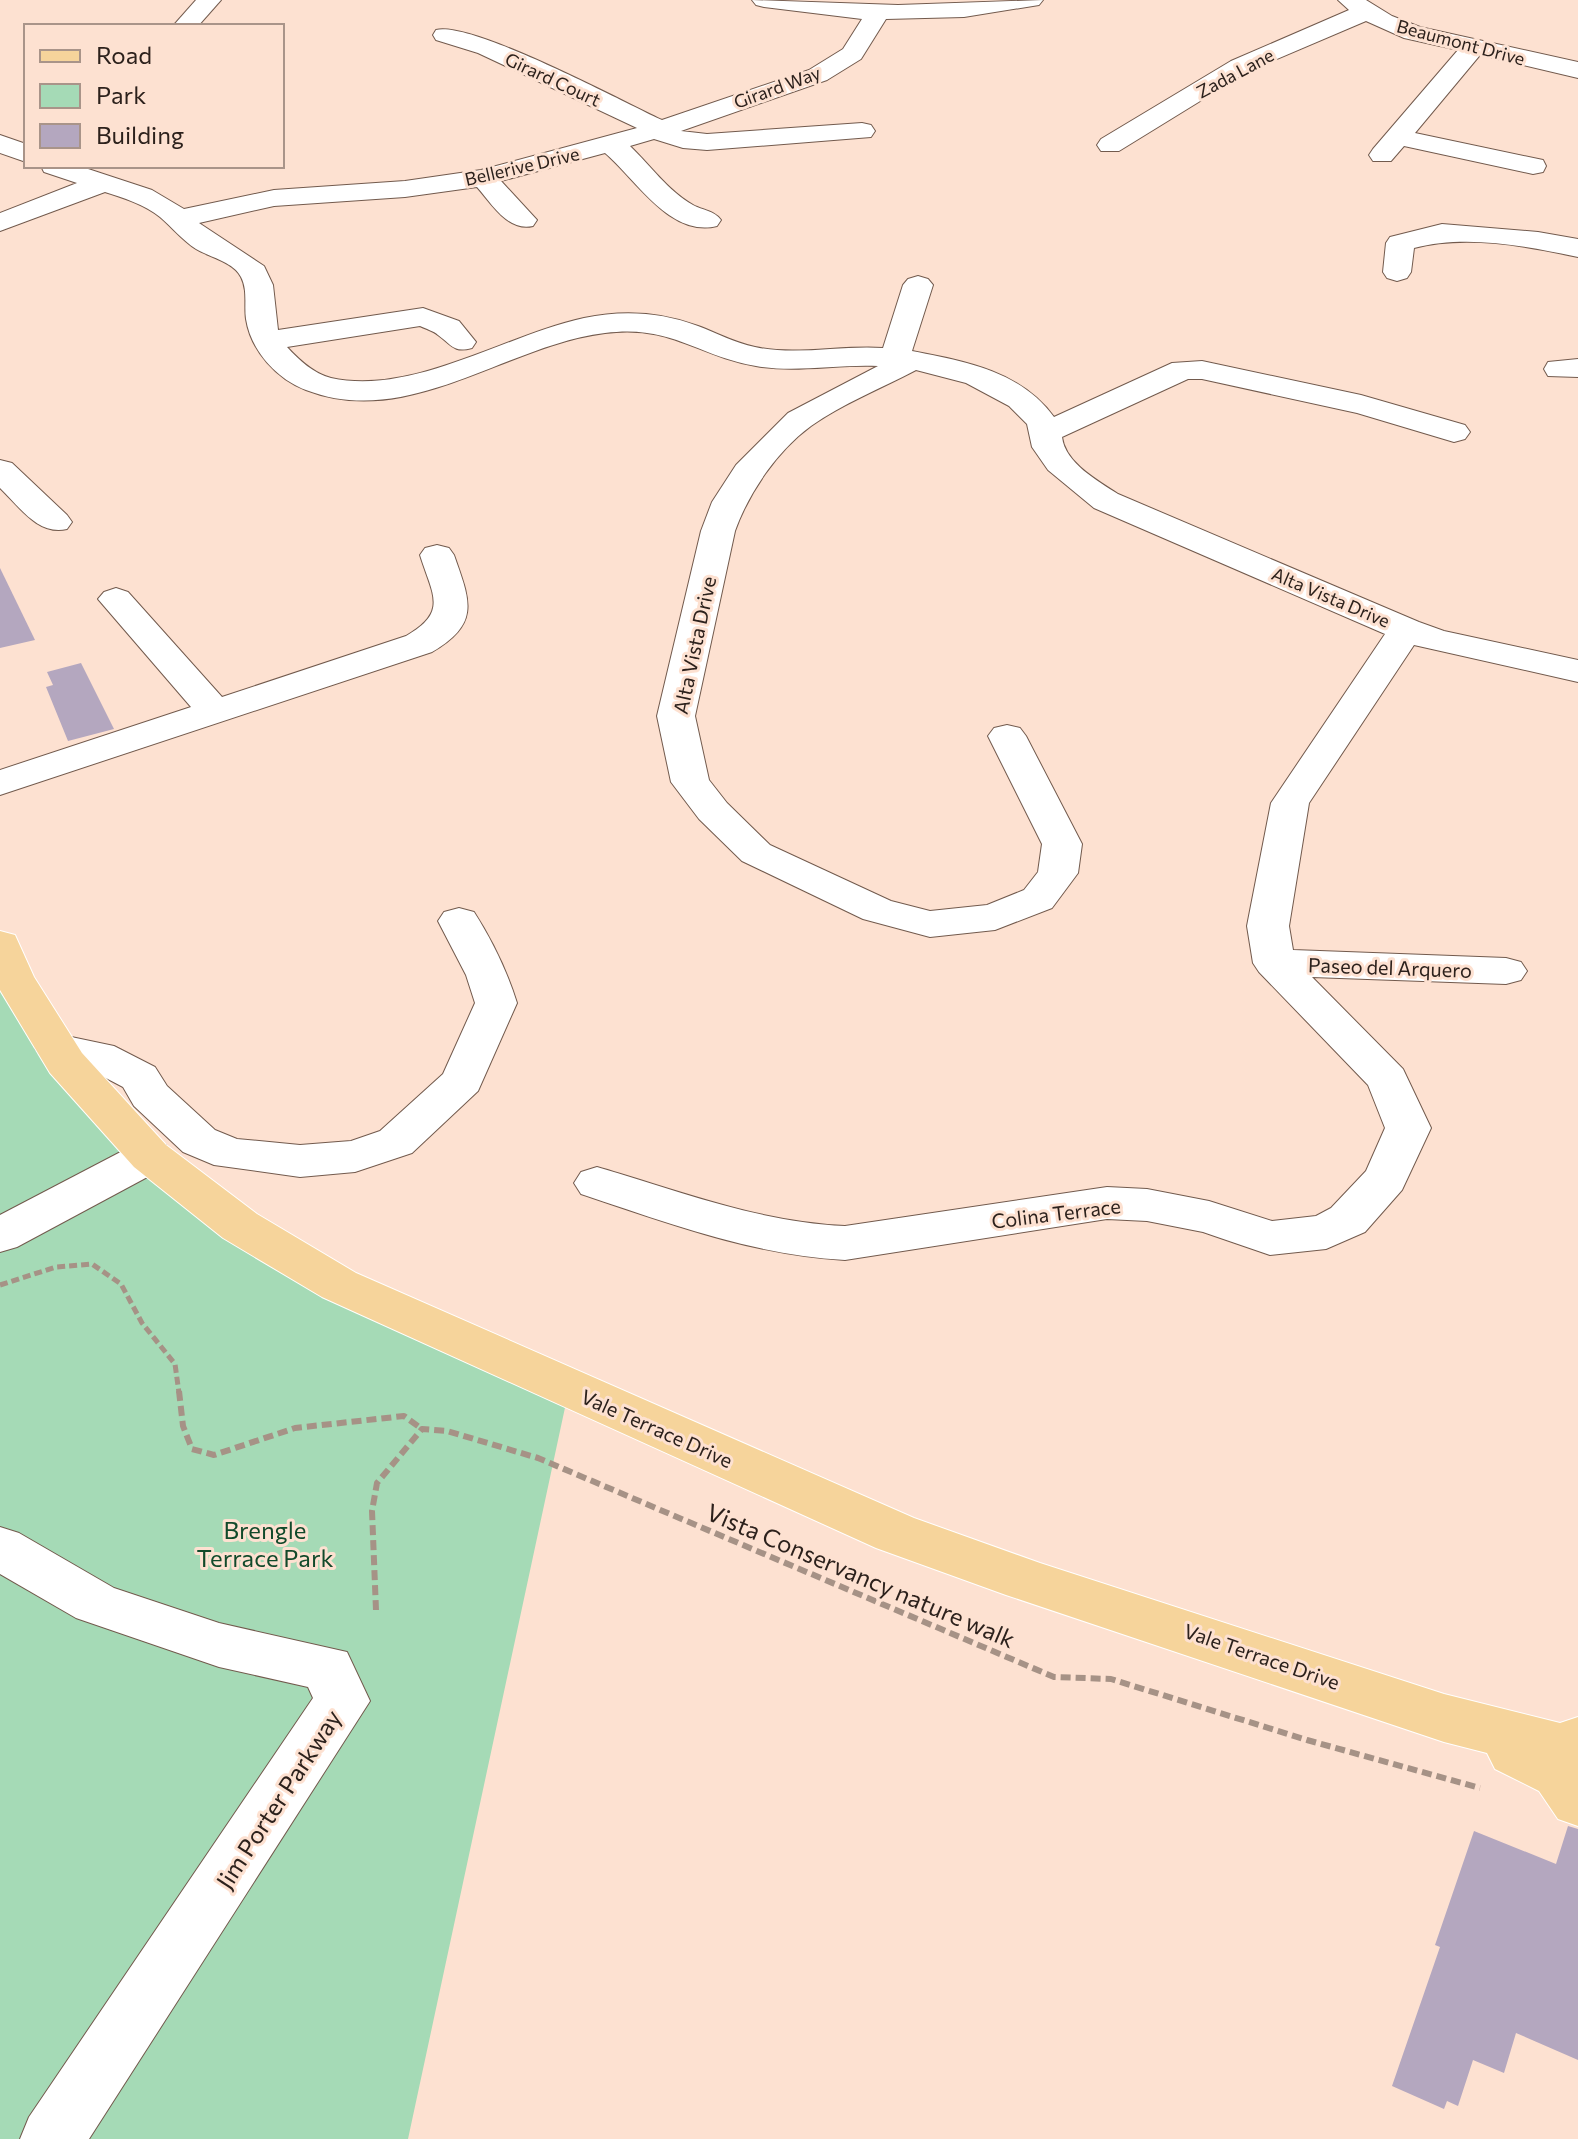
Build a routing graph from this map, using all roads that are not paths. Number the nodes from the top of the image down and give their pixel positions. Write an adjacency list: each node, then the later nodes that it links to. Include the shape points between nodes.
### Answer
1 (209, 0): 6 (street)
2 (764, 0): 5 (street)
3 (1031, 0): 5 (street, via 981,9)
4 (1358, 6): 8 (street, Beaumont Drive, via 1413,33); 14 (street, Zada Lane, via 1240,66)
5 (877, 14): 10 (street, Girard Way, via 852,54 818,75)
6 (187, 24)
7 (445, 35): 10 (street, Girard Court, via 487,48)
8 (1473, 48): 9 (street, Beaumont Drive); 16 (street, via 1389,146)
9 (1578, 70)
10 (657, 130): 12 (street, via 707,142); 13 (street, Bellerive Drive)
11 (4, 131): 15 (street)
12 (862, 131)
13 (611, 144): 18 (street, Bellerive Drive); 22 (street, via 681,210)
14 (1110, 145)
15 (24, 152)
16 (1533, 166)
17 (60, 168): 19 (street)
18 (483, 178): 20 (street, Bellerive Drive, via 274,198); 21 (street)
19 (102, 183): 20 (street, via 154,201); 23 (street)
20 (181, 218): 28 (street, via 188,230 253,270)
21 (523, 220)
22 (707, 220)
23 (0, 223)
24 (1578, 248): 25 (street, via 1442,232 1400,243)
25 (1397, 272)
26 (918, 285): 30 (street)
27 (310, 334): 28 (street); 29 (street, via 423,317 448,327); 31 (street)
28 (268, 341): 30 (street, Alta Vista Drive, via 311,382 366,391 412,385 602,324 639,322 674,328 759,357)
29 (461, 342)
30 (903, 359): 33 (street, Alta Vista Drive, via 981,377 1015,395); 41 (street, Alta Vista Drive, via 799,420 748,472 729,502 676,716 690,782 756,853 807,880 877,910 930,924 995,917 1038,899 1058,873 1062,844)
31 (352, 373)
32 (1454, 432): 33 (street, via 1323,397 1183,370)
33 (1045, 433): 38 (street, Alta Vista Drive, via 1046,445 1081,485 1106,501)
34 (0, 470): 35 (street)
35 (55, 522)
36 (437, 555): 40 (street, via 453,610 438,635)
37 (116, 599): 40 (street)
38 (1406, 630): 39 (street, Alta Vista Drive); 45 (street, via 1290,803 1268,926)
39 (1578, 671)
40 (214, 711): 42 (street)
41 (1007, 736)
42 (0, 783)
43 (459, 921): 47 (street, via 496,1003 468,1068 462,1081 396,1142 355,1156 300,1161 230,1154 199,1141 150,1096 139,1077 99,1056)
44 (0, 944): 47 (main road, Vale Terrace Drive, via 13,977)
45 (1274, 963): 46 (street, Paseo del Arquero); 49 (street, Colina Terrace, via 1387,1079 1408,1128 1386,1179 1348,1220 1326,1232 1270,1238 1209,1217 1107,1203 845,1243 808,1243 752,1234)
46 (1506, 971)
47 (57, 1048): 48 (main road, Vale Terrace Drive)
48 (150, 1156): 50 (street); 52 (main road, Vale Terrace Drive, via 240,1226 339,1285 869,1522 1025,1580)
49 (597, 1183)
50 (0, 1235)
51 (0, 1548): 53 (street, Jim Porter Parkway, via 95,1603 219,1645 327,1668 342,1701)
52 (1573, 1757)
53 (52, 2139)

